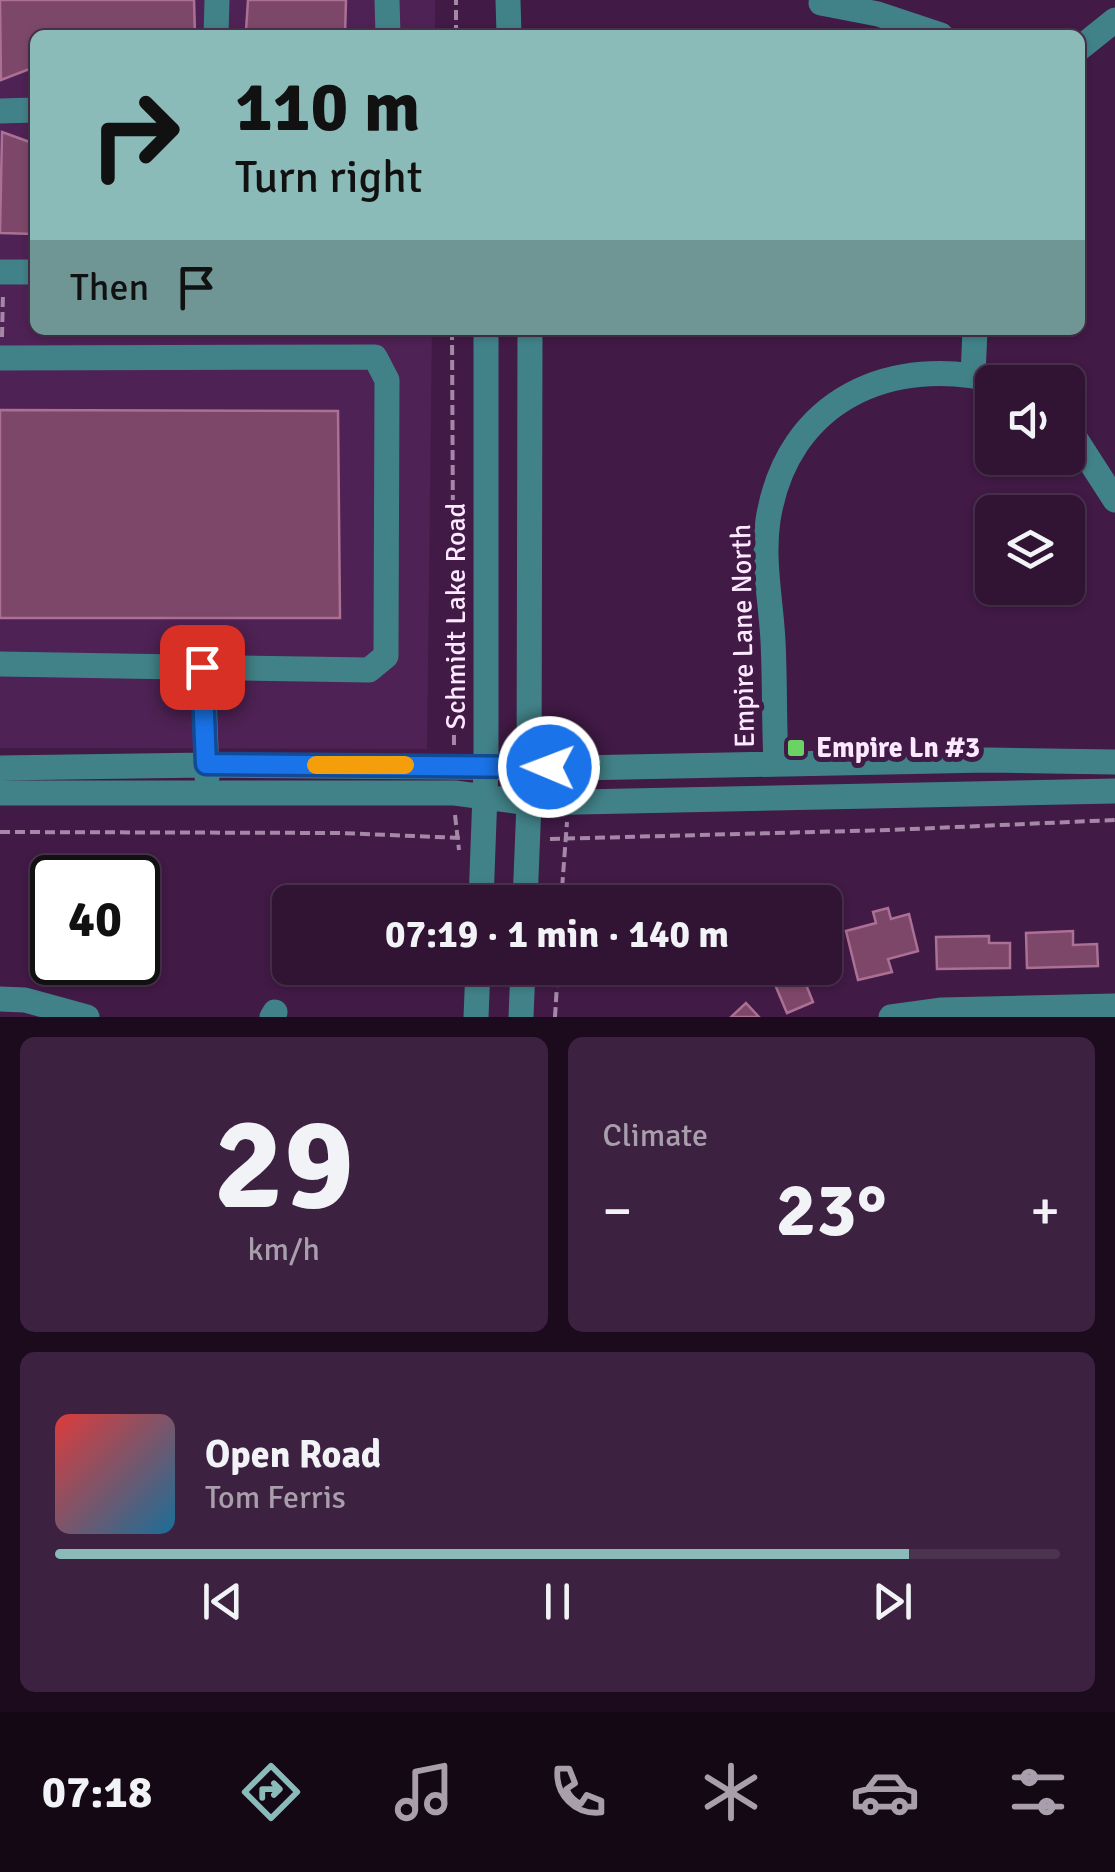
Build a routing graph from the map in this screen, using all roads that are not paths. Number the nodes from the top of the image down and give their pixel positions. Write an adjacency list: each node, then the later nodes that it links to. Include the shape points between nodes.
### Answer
1 (216, 0): 6 (street)
2 (388, 0): 7 (street)
3 (508, 0): 8 (street)
4 (822, 2): 9 (street)
5 (1115, 20): 10 (street)
6 (216, 30)
7 (388, 30)
8 (509, 30)
9 (925, 30)
10 (1085, 44)
11 (0, 110): 12 (street)
12 (30, 110)
13 (2, 272): 14 (street)
14 (30, 272)
15 (486, 335): 27 (street, Schmidt Lake Road)
16 (530, 335): 28 (street)
17 (974, 335): 19 (street)
18 (1, 358): 23 (street, via 376,356 388,380 386,656 369,670)
19 (973, 374): 25 (street, Empire Lane North, via 904,374 870,384 812,424 791,454 768,519 765,554)
20 (1085, 454): 21 (street)
21 (1115, 500)
22 (0, 664): 23 (street)
23 (202, 667): 26 (street)
24 (1115, 762): 25 (street)
25 (776, 763): 28 (street)
26 (206, 764): 27 (street); 29 (street); 31 (street)
27 (486, 766): 28 (street); 33 (street, Schmidt Lake Road)
28 (529, 767): 34 (street)
29 (0, 768)
30 (1115, 791): 34 (street)
31 (208, 792): 32 (street); 33 (street)
32 (0, 793)
33 (486, 798): 34 (street); 35 (street, Schmidt Lake Road)
34 (529, 803): 36 (street)
35 (483, 885)
36 (526, 885)
37 (477, 985): 42 (street)
38 (522, 985): 43 (street)
39 (0, 1000): 41 (street)
40 (1115, 1006): 44 (street)
41 (86, 1017)
42 (476, 1017)
43 (521, 1017)
44 (891, 1017)

